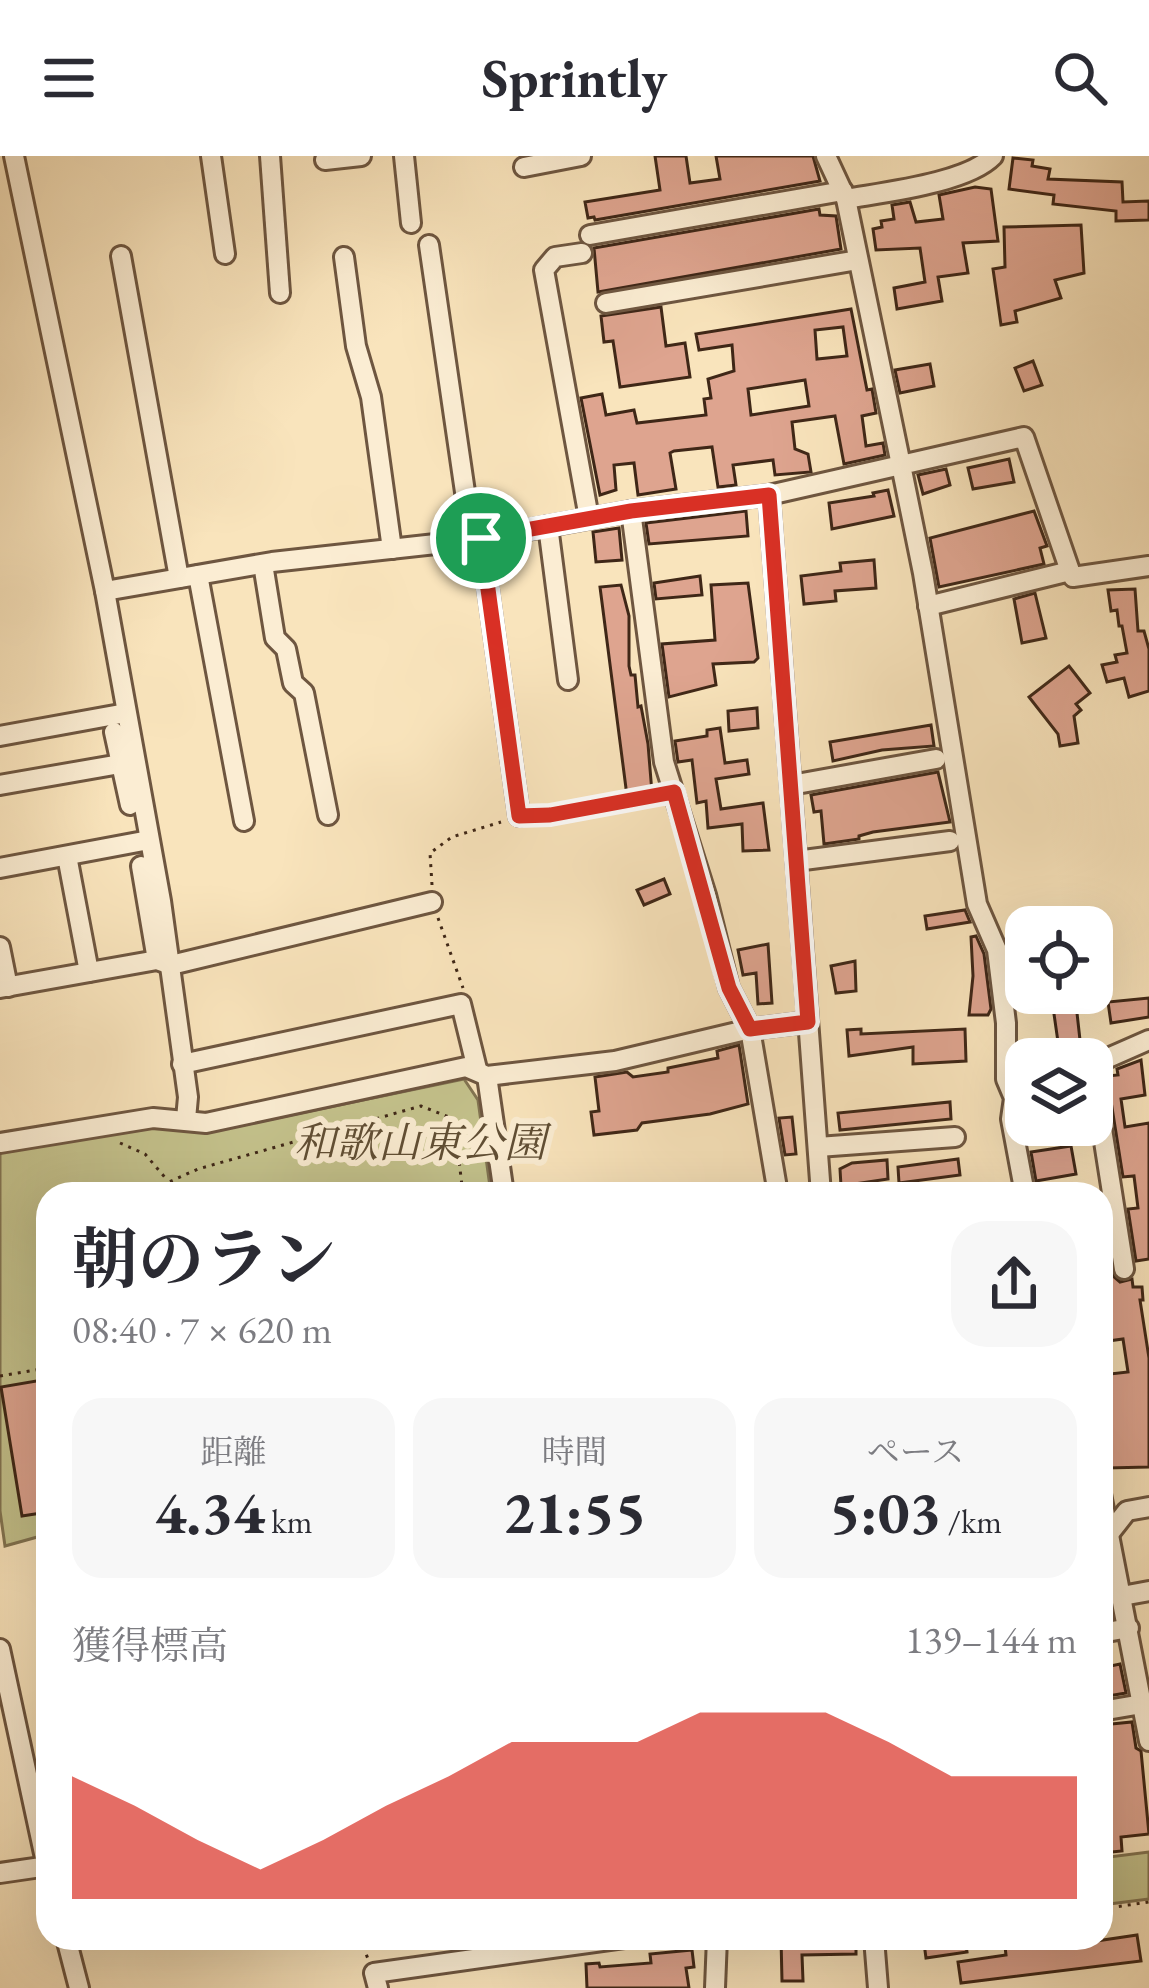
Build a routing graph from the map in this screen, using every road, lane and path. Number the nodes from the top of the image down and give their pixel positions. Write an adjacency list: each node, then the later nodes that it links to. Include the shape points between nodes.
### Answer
1 (14, 156): 32 (street)
2 (212, 156): 15 (street)
3 (270, 156): 19 (street)
4 (361, 156): 10 (street)
5 (404, 156): 13 (street)
6 (581, 156): 9 (street)
7 (826, 156): 12 (street)
8 (993, 156): 12 (street, via 965,172)
9 (551, 159): 11 (street)
10 (325, 160)
11 (524, 167)
12 (844, 195): 18 (street); 24 (street, via 555,256 544,270)
13 (412, 223)
14 (429, 245): 26 (street)
15 (225, 254)
16 (121, 256): 31 (street)
17 (344, 257): 27 (street)
18 (858, 260): 20 (street); 21 (street)
19 (280, 293)
20 (606, 303)
21 (901, 465): 22 (street); 30 (street, via 1024,437); 33 (street)
22 (769, 495): 23 (street); 41 (street)
23 (631, 511): 24 (street); 42 (street)
24 (590, 518): 25 (street)
25 (548, 526): 26 (street); 34 (street)
26 (476, 539): 27 (street); 45 (street)
27 (392, 549): 28 (street)
28 (263, 564): 31 (street); 44 (street, via 274,638 304,693)
29 (1149, 566): 30 (street, via 1073,577)
30 (1070, 571): 33 (street)
31 (189, 577): 32 (street); 46 (street)
32 (105, 591): 35 (street)
33 (928, 606): 61 (street, via 976,904 998,950)
34 (568, 680)
35 (126, 713): 37 (street); 47 (street)
36 (114, 731): 39 (street)
37 (0, 736)
38 (935, 759): 41 (street)
39 (120, 764): 40 (street); 43 (street)
40 (0, 785)
41 (790, 785): 50 (street)
42 (674, 792): 45 (path); 60 (street, via 729,988)
43 (130, 805)
44 (328, 815)
45 (519, 816): 53 (path, via 452,837 430,853)
46 (244, 821)
47 (149, 840): 49 (street); 55 (street)
48 (950, 841): 50 (street)
49 (67, 856): 52 (street); 56 (street)
50 (796, 861): 59 (street)
51 (141, 866): 55 (street)
52 (0, 868)
53 (432, 902): 55 (street); 58 (path)
54 (0, 947): 57 (street)
55 (164, 962): 56 (street); 64 (street)
56 (89, 972): 57 (street)
57 (4, 988)
58 (469, 1004)
59 (808, 1022): 60 (street); 72 (street)
60 (750, 1029): 65 (street, via 615,1061); 76 (street)
61 (1006, 1038)
62 (1149, 1040): 63 (street)
63 (1113, 1056)
64 (182, 1064): 65 (street, via 461,1004); 66 (street)
65 (482, 1072): 66 (street, via 466,1067 206,1123); 75 (street)
66 (186, 1119): 69 (street)
67 (955, 1137): 72 (street)
68 (112, 1139): 73 (path, via 146,1154)
69 (0, 1143)
70 (1016, 1146): 78 (street)
71 (1105, 1146): 79 (street)
72 (818, 1147): 77 (street)
73 (169, 1182): 74 (path, via 421,1106 454,1119)
74 (462, 1182)
75 (502, 1182)
76 (776, 1182)
77 (820, 1182)
78 (1023, 1182)
79 (1110, 1182)
80 (1113, 1198): 81 (street)
81 (1124, 1268)
82 (36, 1370): 83 (path)
83 (0, 1376)
84 (1149, 1507): 85 (street, via 1127,1511)
85 (1113, 1528)
86 (1113, 1565): 88 (street)
87 (1149, 1591): 88 (street)
88 (1122, 1595): 89 (street)
89 (1129, 1628): 90 (street); 92 (street)
90 (1113, 1631)
91 (0, 1649): 95 (street)
92 (1144, 1696): 93 (street); 94 (street)
93 (1113, 1707)
94 (1149, 1742)
95 (36, 1813)
96 (36, 1869): 97 (street)
97 (0, 1873)
98 (1149, 1902): 99 (path)
99 (1113, 1907)
100 (69, 1950): 106 (street)
101 (365, 1950): 105 (path)
102 (553, 1950): 105 (street)
103 (717, 1950): 107 (street)
104 (875, 1950): 108 (street)
105 (376, 1980)
106 (79, 1988)
107 (715, 1988)
108 (878, 1988)

